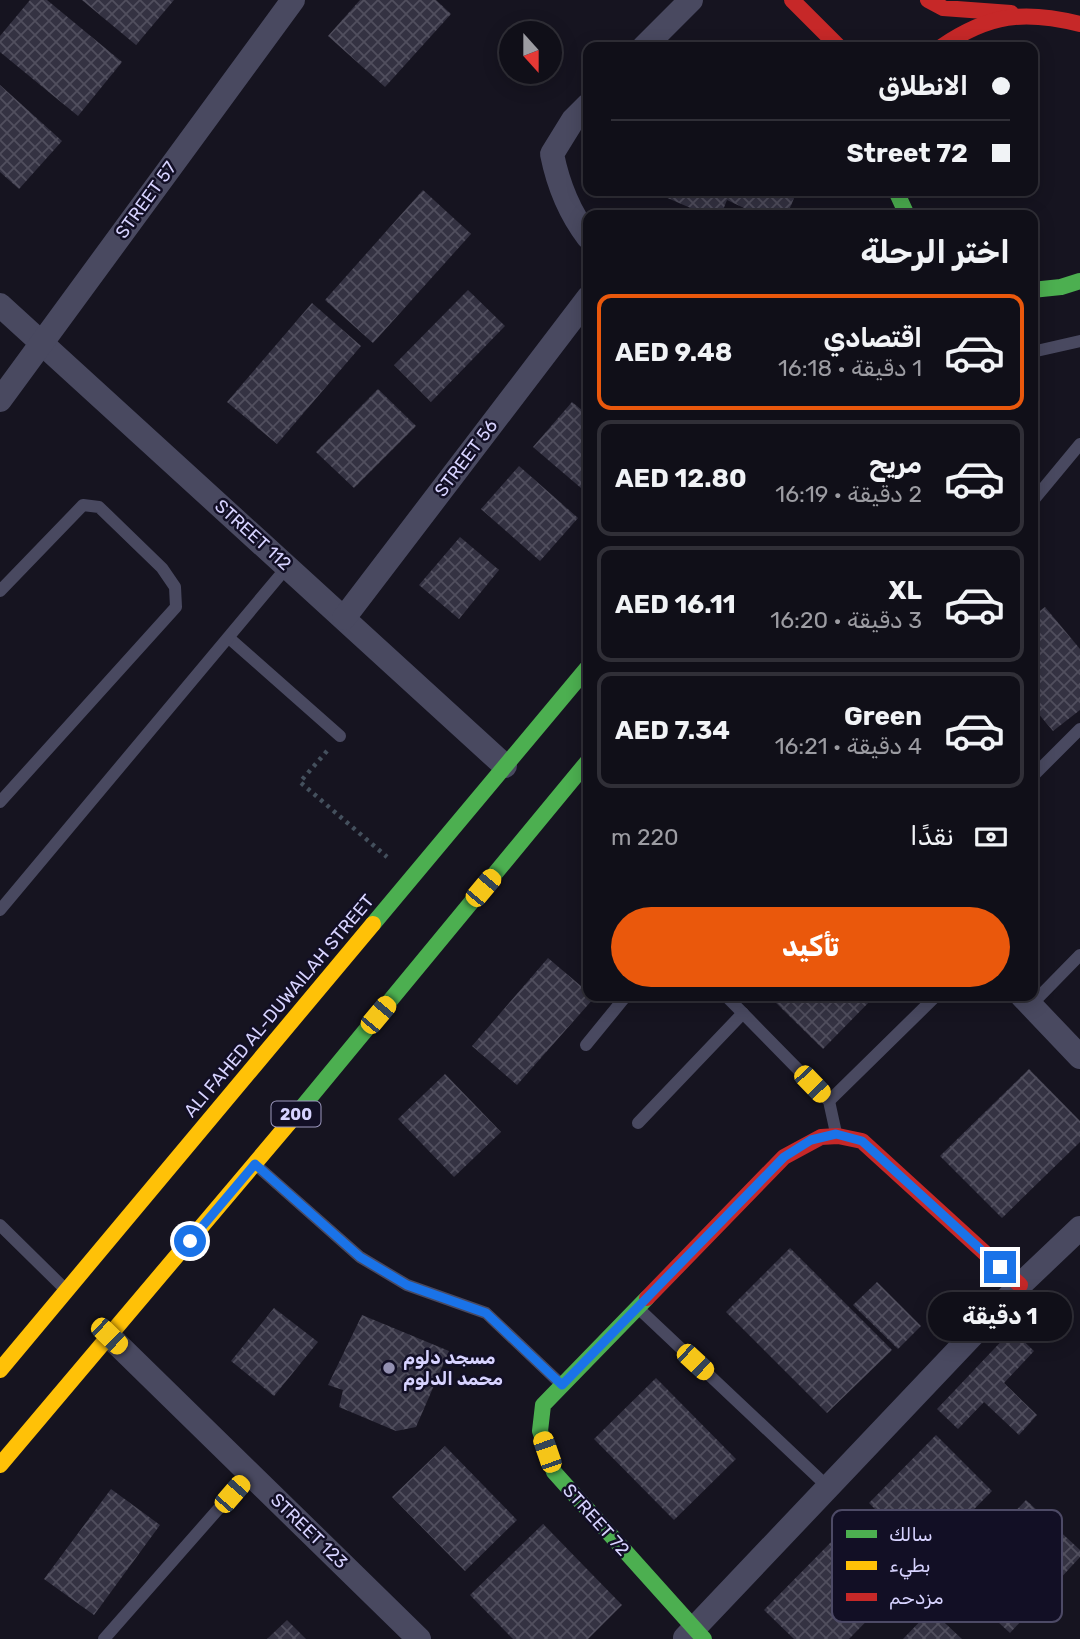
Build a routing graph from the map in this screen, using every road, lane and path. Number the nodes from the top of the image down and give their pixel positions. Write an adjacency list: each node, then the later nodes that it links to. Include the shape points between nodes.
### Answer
1 (293, 0): 21 (street, STREET 57)
2 (691, 0): 9 (street)
3 (792, 0): 10 (main road)
4 (928, 0): 6 (main road, via 943,8)
5 (1070, 6): 7 (main road)
6 (1021, 14): 7 (main road); 11 (main road, via 988,20)
7 (1052, 15): 8 (main road)
8 (1080, 24)
9 (649, 42)
10 (834, 42)
11 (948, 42)
12 (583, 110): 13 (street, via 552,154 557,180)
13 (583, 230)
14 (1080, 281): 15 (main road)
15 (1061, 288): 16 (main road); 17 (main road)
16 (1038, 290)
17 (1038, 297)
18 (0, 305): 21 (street, STREET 112)
19 (583, 305): 28 (street, STREET 56)
20 (1080, 341): 22 (lane)
21 (41, 342): 23 (street, STREET 57); 26 (street, STREET 112)
22 (1038, 351)
23 (0, 400)
24 (1080, 444): 25 (lane)
25 (1038, 495)
26 (287, 566): 28 (street, STREET 112); 29 (lane)
27 (0, 592): 36 (lane, via 83,505 99,507 162,568 175,587 176,607)
28 (344, 618): 33 (street, STREET 112)
29 (229, 638): 32 (lane); 38 (lane)
30 (583, 673): 33 (main road, ALI FAHED AL-DUWAILAH STREET)
31 (1080, 729): 35 (lane)
32 (340, 736): 37 (path, via 300,782)
33 (505, 765): 37 (main road, ALI FAHED AL-DUWAILAH STREET)
34 (583, 767): 51 (main road, 200)
35 (1038, 771)
36 (0, 802)
37 (411, 878): 55 (main road, ALI FAHED AL-DUWAILAH STREET)
38 (0, 910)
39 (1080, 955): 40 (lane)
40 (1038, 991)
41 (622, 1001): 46 (lane)
42 (731, 1001): 45 (lane)
43 (931, 1001): 48 (lane)
44 (1026, 1001): 47 (street)
45 (743, 1013): 48 (lane); 49 (lane)
46 (586, 1045)
47 (1080, 1057)
48 (829, 1101): 50 (lane)
49 (638, 1124)
50 (836, 1134): 54 (main road, via 862,1141); 56 (main road, STREET 72, via 811,1140 784,1157)
51 (255, 1164): 57 (main road, 200); 59 (lane, via 360,1257 407,1285 486,1313)
52 (0, 1226): 55 (lane)
53 (1080, 1228): 54 (street, STREET 72)
54 (1020, 1285): 62 (street, STREET 72)
55 (66, 1290): 58 (main road, ALI FAHED AL-DUWAILAH STREET)
56 (638, 1308): 59 (main road, STREET 72); 62 (lane)
57 (109, 1336): 60 (main road, 200); 61 (street, STREET 123)
58 (0, 1370)
59 (562, 1385): 63 (main road, STREET 72, via 543,1405 540,1431 554,1472)
60 (0, 1465)
61 (250, 1473): 64 (lane); 65 (street, STREET 123)
62 (829, 1488): 63 (street, STREET 72)
63 (694, 1636)
64 (104, 1639)
65 (419, 1639)

